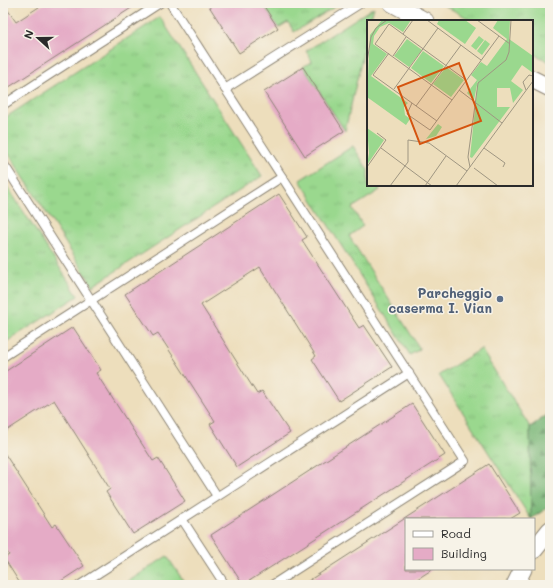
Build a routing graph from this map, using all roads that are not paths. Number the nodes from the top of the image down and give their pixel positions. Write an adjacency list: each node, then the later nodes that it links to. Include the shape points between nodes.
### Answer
1 (160, 3): 9 (lane)
2 (170, 3): 8 (lane)
3 (361, 3): 8 (lane)
4 (392, 3): 5 (street)
5 (423, 20)
6 (533, 80): 7 (street)
7 (550, 88)
8 (225, 89): 11 (lane)
9 (3, 105)
10 (3, 163): 12 (lane)
11 (282, 177): 12 (lane); 14 (lane)
12 (91, 300): 13 (lane); 15 (lane)
13 (3, 357)
14 (409, 373): 15 (lane); 22 (lane, via 465,461)
15 (218, 496): 16 (lane)
16 (182, 519): 20 (lane); 21 (lane)
17 (550, 530): 18 (street)
18 (535, 549)
19 (522, 570): 23 (street)
20 (80, 585)
21 (225, 585)
22 (272, 585)
23 (515, 585)

